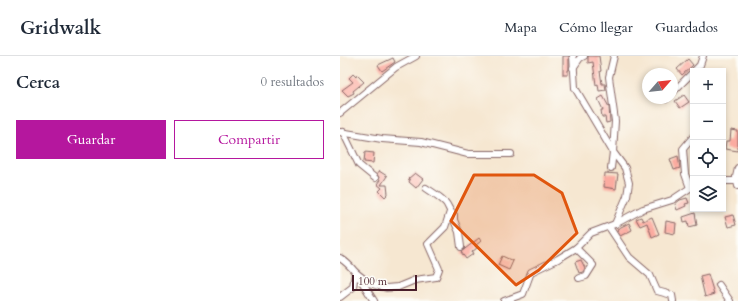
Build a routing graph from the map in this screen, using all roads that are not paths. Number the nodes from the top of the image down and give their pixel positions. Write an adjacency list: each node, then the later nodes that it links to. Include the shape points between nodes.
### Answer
1 (416, 56): 10 (street, via 396,67)
2 (572, 56): 6 (street)
3 (584, 56): 6 (street)
4 (614, 56): 13 (street, via 609,78 615,121)
5 (703, 56): 7 (street)
6 (573, 68): 13 (street, via 575,88)
7 (697, 68)
8 (690, 76): 9 (street)
9 (678, 87)
10 (340, 113)
11 (342, 132): 14 (street, via 420,142 468,154); 17 (street, via 360,165)
12 (690, 140): 20 (street, via 683,149 685,174)
13 (613, 152): 15 (street); 24 (street, via 625,168 629,183 627,196)
14 (511, 154)
15 (611, 168)
16 (738, 168): 19 (street)
17 (373, 175)
18 (726, 182): 19 (street)
19 (737, 184)
20 (690, 185)
21 (426, 188): 23 (street, via 444,201)
22 (690, 188): 24 (street, via 672,200 643,209)
23 (450, 212): 26 (street, via 454,215); 29 (street, via 445,227 428,244 439,269 436,277 386,288 369,283)
24 (615, 224): 25 (street)
25 (609, 227): 27 (street, via 591,233); 35 (street, via 629,257 650,275 657,291 672,295)
26 (461, 247)
27 (576, 248): 30 (street, via 593,265 586,276); 34 (street, via 531,272 523,294)
28 (340, 258): 29 (street)
29 (356, 272): 32 (street, via 353,287); 33 (street)
30 (579, 278)
31 (719, 285): 36 (street)
32 (340, 297)
33 (374, 301)
34 (504, 301)
35 (673, 301)
36 (730, 301)

